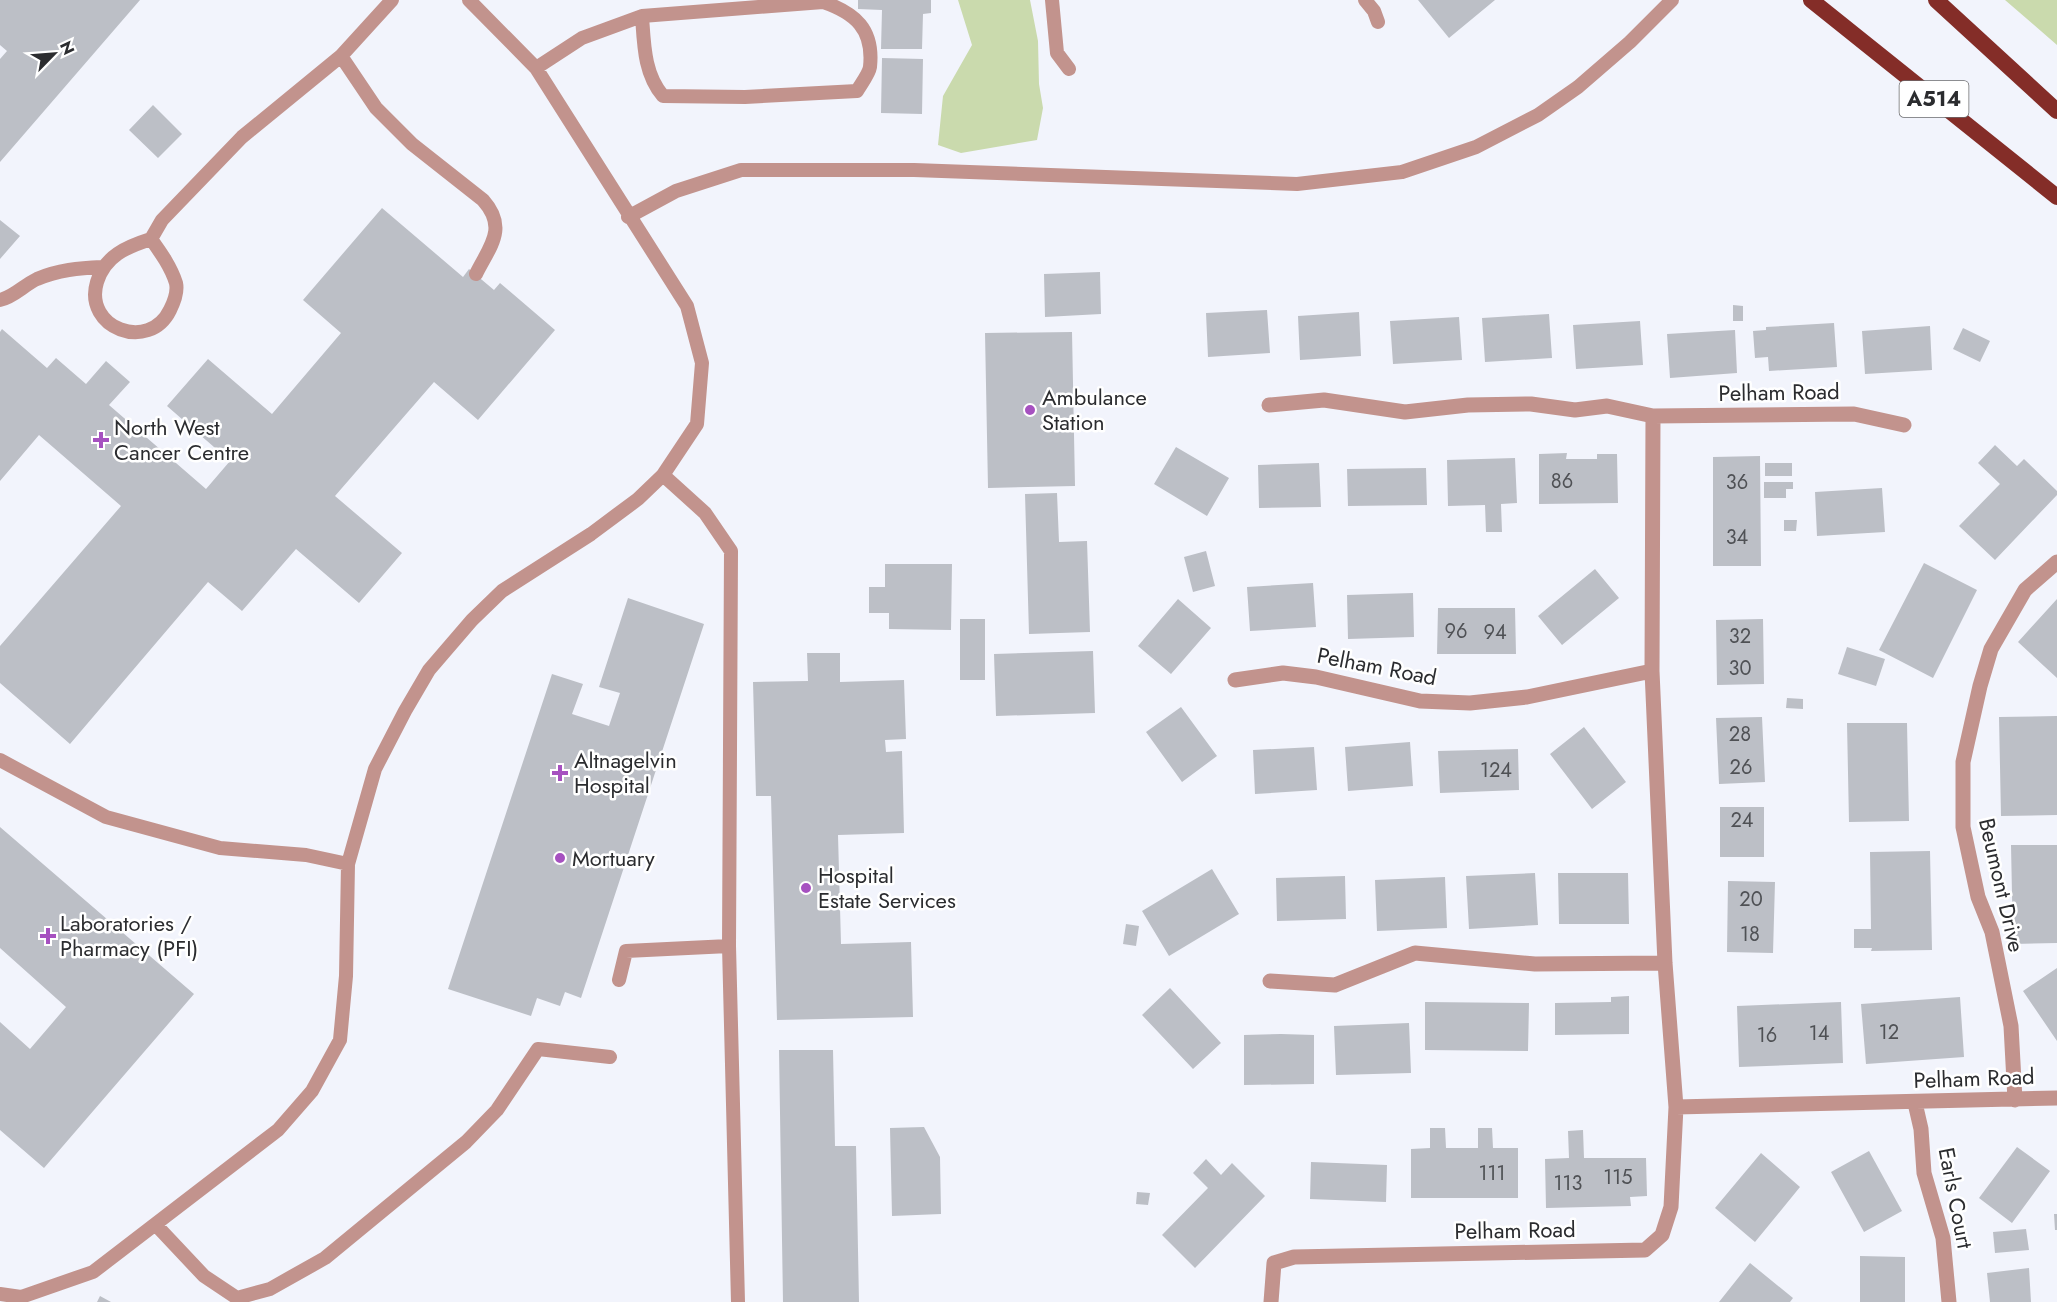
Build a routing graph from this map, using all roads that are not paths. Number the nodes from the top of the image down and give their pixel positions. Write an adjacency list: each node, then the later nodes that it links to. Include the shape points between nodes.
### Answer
1 (392, 0): 10 (lane)
2 (469, 0): 11 (lane)
3 (1052, 0): 12 (lane, via 1057,53)
4 (1365, 0): 9 (lane)
5 (1672, 0): 15 (lane, via 1630,42 1538,116 1476,147 1402,172 1297,184 914,170 741,170 676,191)
6 (1811, 0): 14 (highway, A514)
7 (1936, 0): 13 (highway)
8 (642, 16): 8 (lane, via 823,2 848,11 867,34 870,68 857,91 745,97 663,96 652,83); 11 (lane, via 582,38)
9 (1378, 22)
10 (341, 56): 16 (lane, via 242,137 162,220); 18 (lane, via 376,108 412,144 493,211 498,227)
11 (536, 68): 15 (lane)
12 (1069, 69)
13 (2057, 111)
14 (2057, 197)
15 (628, 217): 23 (lane, via 687,306 702,363 697,424)
16 (151, 239): 17 (lane, via 124,247); 17 (lane, via 177,286 175,301 165,320 143,333 118,330 98,311 95,289)
17 (102, 267): 19 (lane, via 67,268)
18 (476, 274)
19 (0, 300)
20 (1269, 405): 21 (street, Pelham Road, via 1324,400 1406,412 1468,405 1531,404 1575,410 1607,406)
21 (1653, 416): 22 (street, Pelham Road, via 1854,414); 25 (street, Pelham Road)
22 (1904, 425)
23 (663, 475): 28 (lane, via 591,534 502,591 429,670 375,769); 29 (lane, via 705,513 731,551)
24 (2057, 562): 35 (street, Beumont Drive, via 2025,591 1991,649 1963,762 1963,827 1978,897 1992,932 2011,1026)
25 (1652, 671): 26 (street, Pelham Road, via 1527,697 1470,703 1420,701 1283,673); 30 (street, Pelham Road)
26 (1234, 680)
27 (0, 760): 28 (lane, via 106,817 220,848 306,855)
28 (348, 864): 38 (lane, via 346,976 340,1040 312,1091 278,1130)
29 (729, 946): 31 (lane, via 626,951); 40 (lane)
30 (1665, 963): 32 (street, via 1535,964 1415,953 1335,985); 37 (street, Pelham Road)
31 (619, 980)
32 (1270, 981)
33 (610, 1057): 38 (lane, via 538,1049 497,1110 466,1142 325,1258 270,1289 237,1298 204,1276)
34 (2057, 1098): 35 (street, Pelham Road)
35 (2015, 1100): 36 (street, Pelham Road)
36 (1915, 1102): 37 (street, Pelham Road); 42 (street, Earls Court, via 1924,1173 1943,1238)
37 (1676, 1107): 41 (street, Pelham Road, via 1671,1207 1662,1235 1645,1250 1294,1257 1275,1263)
38 (156, 1225): 39 (lane, via 93,1272 21,1297)
39 (0, 1294)
40 (738, 1302)
41 (1271, 1302)
42 (1949, 1302)

